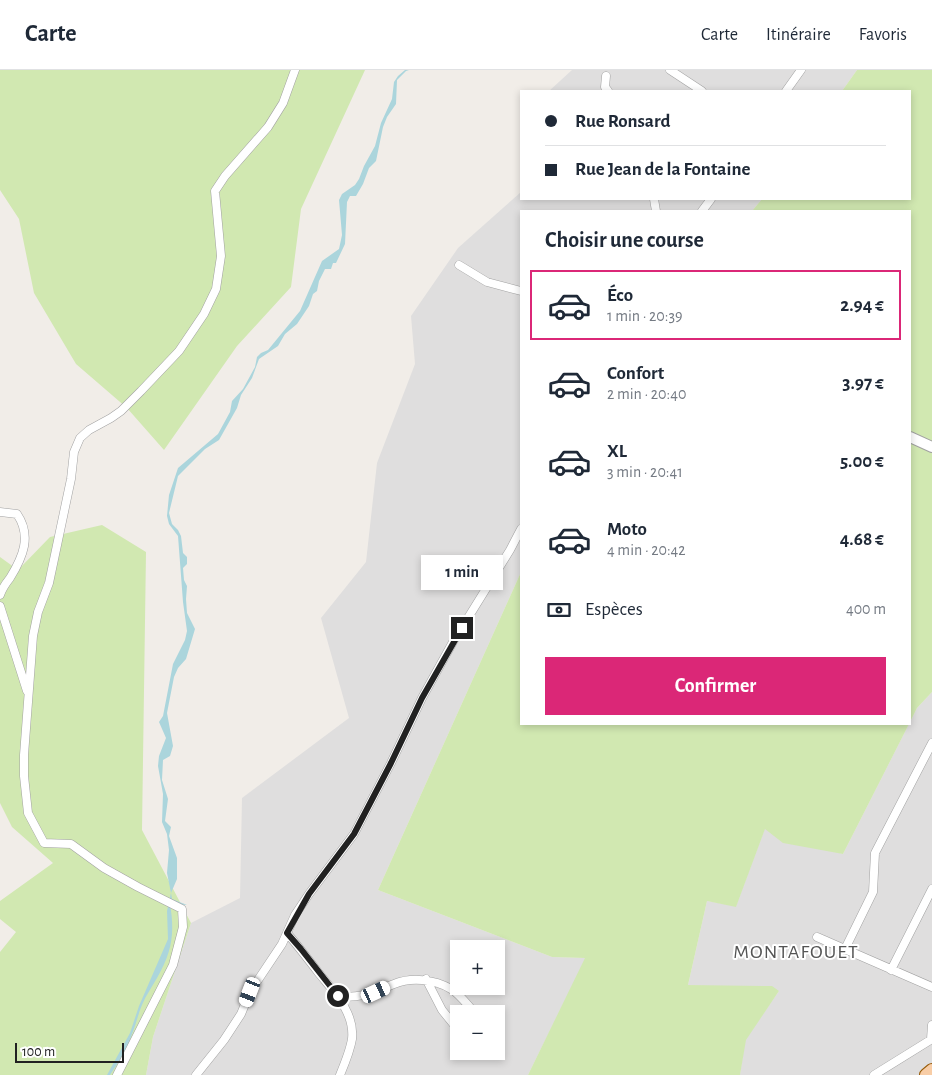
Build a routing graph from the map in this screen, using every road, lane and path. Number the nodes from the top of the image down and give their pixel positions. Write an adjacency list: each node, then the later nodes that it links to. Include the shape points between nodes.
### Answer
1 (295, 70): 16 (street, via 283,103 268,127 215,191 221,256 216,289 204,314 179,350 141,391 121,411 80,438 74,452 49,583 33,636)
2 (670, 70): 6 (street)
3 (797, 72): 7 (street)
4 (606, 76): 5 (street)
5 (607, 90)
6 (700, 90)
7 (787, 90)
8 (459, 265): 9 (street, via 487,282)
9 (520, 291)
10 (911, 437): 11 (street)
11 (932, 446)
12 (0, 512): 14 (street, via 17,514 25,532 19,562)
13 (520, 531): 19 (street, via 422,698 354,834 309,894)
14 (0, 595)
15 (0, 606): 16 (street)
16 (29, 695): 31 (street, via 24,754 28,813 44,843 71,844 104,868 182,909 183,927 173,965)
17 (932, 742): 21 (street, via 875,853 873,892)
18 (932, 889): 22 (street)
19 (287, 933): 25 (street); 32 (street, via 250,992 241,1014)
20 (817, 936): 21 (street)
21 (845, 949): 22 (street)
22 (892, 970): 24 (street)
23 (426, 979): 25 (street, via 396,983 352,998); 26 (street, via 451,989); 27 (street)
24 (932, 987)
25 (338, 996): 33 (street, via 350,1018 352,1038)
26 (467, 1005)
27 (450, 1020)
28 (932, 1025): 29 (street)
29 (932, 1039): 34 (street)
30 (932, 1070): 35 (main road)
31 (117, 1075)
32 (196, 1075)
33 (340, 1075)
34 (874, 1075)
35 (926, 1075)

